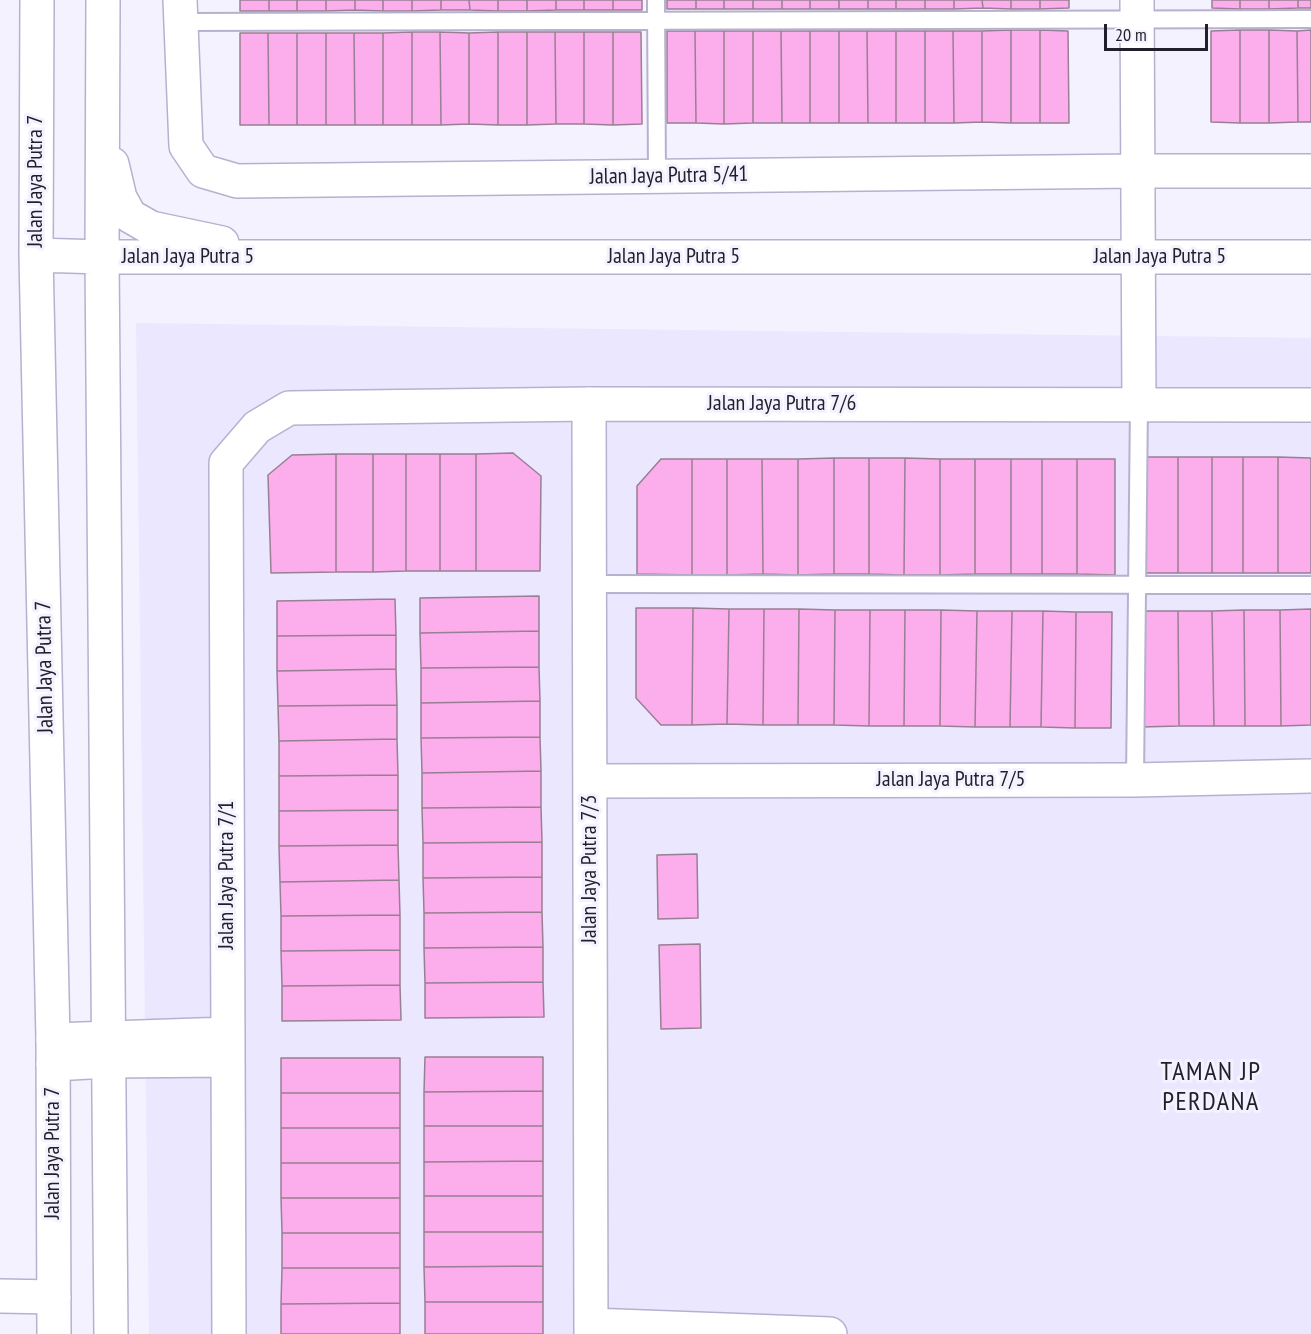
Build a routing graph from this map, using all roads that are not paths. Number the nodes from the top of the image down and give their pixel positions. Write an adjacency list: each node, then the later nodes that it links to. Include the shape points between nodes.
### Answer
1 (37, 0): 12 (street, Jalan Jaya Putra 7)
2 (103, 0): 8 (street)
3 (656, 0): 7 (lane)
4 (1137, 10): 6 (lane); 7 (lane); 9 (street)
5 (181, 11): 7 (lane); 11 (street, Jalan Jaya Putra 5/41, via 186,146 203,171 237,181)
6 (1311, 19)
7 (656, 20): 11 (lane)
8 (102, 118): 13 (street); 14 (street, via 120,198 130,216 151,228)
9 (1137, 171): 10 (street, Jalan Jaya Putra 5/41); 11 (street, Jalan Jaya Putra 5/41); 15 (street)
10 (1311, 171)
11 (657, 176)
12 (36, 255): 13 (street, Jalan Jaya Putra 5); 29 (street, Jalan Jaya Putra 7)
13 (102, 257): 14 (street, Jalan Jaya Putra 5); 28 (street)
14 (290, 257): 15 (street, Jalan Jaya Putra 5)
15 (1138, 257): 16 (street, Jalan Jaya Putra 5); 18 (street)
16 (1311, 257)
17 (590, 404): 18 (street, Jalan Jaya Putra 7/6); 20 (street, Jalan Jaya Putra 7/6, via 290,408); 21 (street, Jalan Jaya Putra 7/3)
18 (1139, 404): 19 (street, Jalan Jaya Putra 7/6); 22 (lane)
19 (1311, 405)
20 (257, 427): 27 (street, Jalan Jaya Putra 7/1, via 226,463)
21 (590, 584): 22 (lane); 26 (street, Jalan Jaya Putra 7/3)
22 (1137, 585): 23 (lane); 25 (lane)
23 (1311, 585)
24 (1311, 776): 25 (street, Jalan Jaya Putra 7/5)
25 (1135, 780): 26 (street, Jalan Jaya Putra 7/5)
26 (590, 781): 32 (street, Jalan Jaya Putra 7/3)
27 (228, 1047): 28 (street); 35 (street, Jalan Jaya Putra 7/1)
28 (108, 1049): 29 (street); 34 (street)
29 (53, 1052): 31 (street, Jalan Jaya Putra 7)
30 (0, 1296): 31 (street)
31 (54, 1297): 33 (street, Jalan Jaya Putra 7)
32 (591, 1330): 36 (street)
33 (54, 1334)
34 (111, 1334)
35 (229, 1334)
36 (830, 1334)

